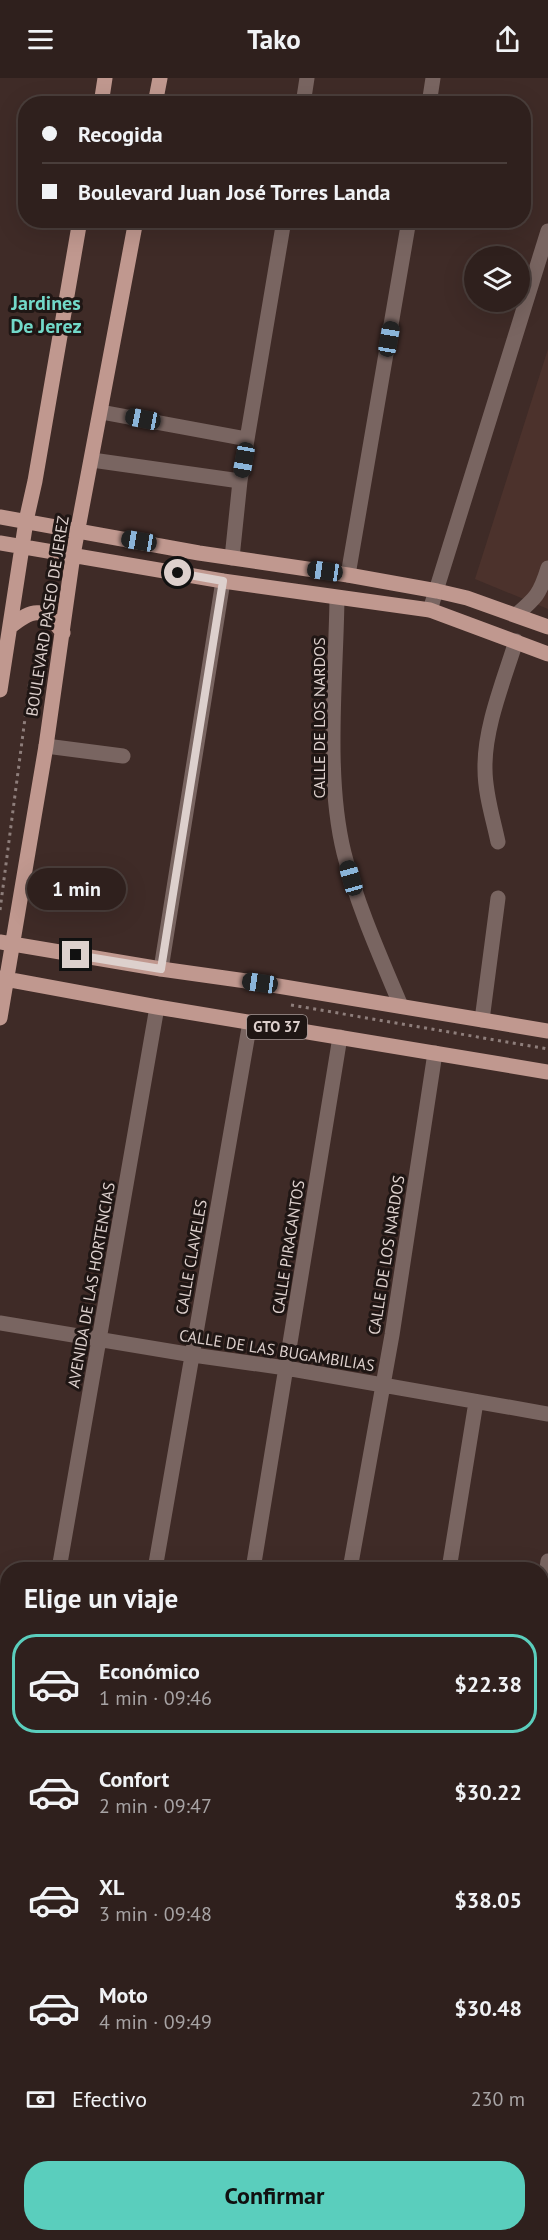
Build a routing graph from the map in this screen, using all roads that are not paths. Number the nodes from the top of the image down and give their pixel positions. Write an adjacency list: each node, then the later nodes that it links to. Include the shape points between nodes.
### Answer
1 (105, 78): 5 (main road)
2 (160, 78): 6 (main road)
3 (307, 78): 7 (street)
4 (434, 78): 8 (street)
5 (102, 96)
6 (157, 96)
7 (304, 96)
8 (431, 96)
9 (79, 228): 19 (main road)
10 (135, 228): 14 (main road, BOULEVARD PASEO DE JEREZ)
11 (283, 228): 15 (street)
12 (408, 228): 26 (street)
13 (548, 231): 29 (street)
14 (101, 412): 15 (street); 16 (main road, BOULEVARD PASEO DE JEREZ)
15 (247, 439): 17 (street)
16 (92, 460): 17 (street); 20 (main road, BOULEVARD PASEO DE JEREZ)
17 (240, 481): 24 (street)
18 (0, 517): 19 (main road)
19 (26, 521): 20 (main road); 22 (main road)
20 (78, 530): 23 (main road, BOULEVARD PASEO DE JEREZ); 24 (main road)
21 (0, 543): 22 (main road)
22 (22, 547): 23 (main road); 33 (main road)
23 (73, 555): 27 (main road); 35 (main road, BOULEVARD PASEO DE JEREZ)
24 (232, 558): 26 (main road)
25 (548, 568): 28 (street)
26 (348, 574): 29 (main road)
27 (223, 581): 30 (main road); 44 (street)
28 (545, 590): 32 (street)
29 (437, 591): 31 (street); 32 (main road)
30 (337, 598): 31 (main road); 46 (street, CALLE DE LOS NARDOS, via 334,754 338,822 351,878)
31 (430, 610): 36 (main road)
32 (516, 615): 34 (main road)
33 (10, 627): 35 (main road, via 27,614 41,612); 38 (main road)
34 (548, 627)
35 (63, 633): 39 (main road, BOULEVARD PASEO DE JEREZ)
36 (516, 641): 37 (main road); 41 (street, via 486,749 485,770)
37 (548, 654)
38 (0, 690)
39 (46, 746): 40 (street); 43 (main road, BOULEVARD PASEO DE JEREZ)
40 (123, 756)
41 (498, 843)
42 (498, 898): 49 (street)
43 (6, 943): 44 (main road, GTO 37); 45 (main road, BOULEVARD PASEO DE JEREZ)
44 (161, 969): 46 (main road, GTO 37)
45 (3, 979): 47 (main road, GTO 37); 48 (main road, BOULEVARD PASEO DE JEREZ)
46 (400, 1006): 49 (main road, GTO 37)
47 (157, 1007): 50 (main road, GTO 37); 56 (street, AVENIDA DE LAS HORTENCIAS)
48 (0, 1018)
49 (482, 1020): 51 (main road, GTO 37)
50 (250, 1022): 52 (main road, GTO 37); 57 (street, CALLE CLAVELES)
51 (548, 1031)
52 (340, 1037): 53 (main road, GTO 37); 58 (street, CALLE PIRACANTOS)
53 (435, 1053): 54 (main road, GTO 37); 59 (street, CALLE DE LOS NARDOS, via 400,1289)
54 (548, 1072)
55 (0, 1323): 56 (street, CALLE DE LAS BUGAMBILIAS)
56 (100, 1340): 57 (street, CALLE DE LAS BUGAMBILIAS); 62 (street, AVENIDA DE LAS HORTENCIAS)
57 (193, 1355): 58 (street, CALLE DE LAS BUGAMBILIAS); 63 (street, CALLE CLAVELES)
58 (286, 1368): 59 (street, CALLE DE LAS BUGAMBILIAS); 64 (street, CALLE PIRACANTOS)
59 (381, 1384): 60 (street, CALLE DE LAS BUGAMBILIAS); 65 (street, CALLE DE LOS NARDOS)
60 (476, 1402): 61 (street, CALLE DE LAS BUGAMBILIAS); 66 (street)
61 (548, 1414)
62 (60, 1562)
63 (156, 1562)
64 (254, 1562)
65 (351, 1562)
66 (450, 1562)

